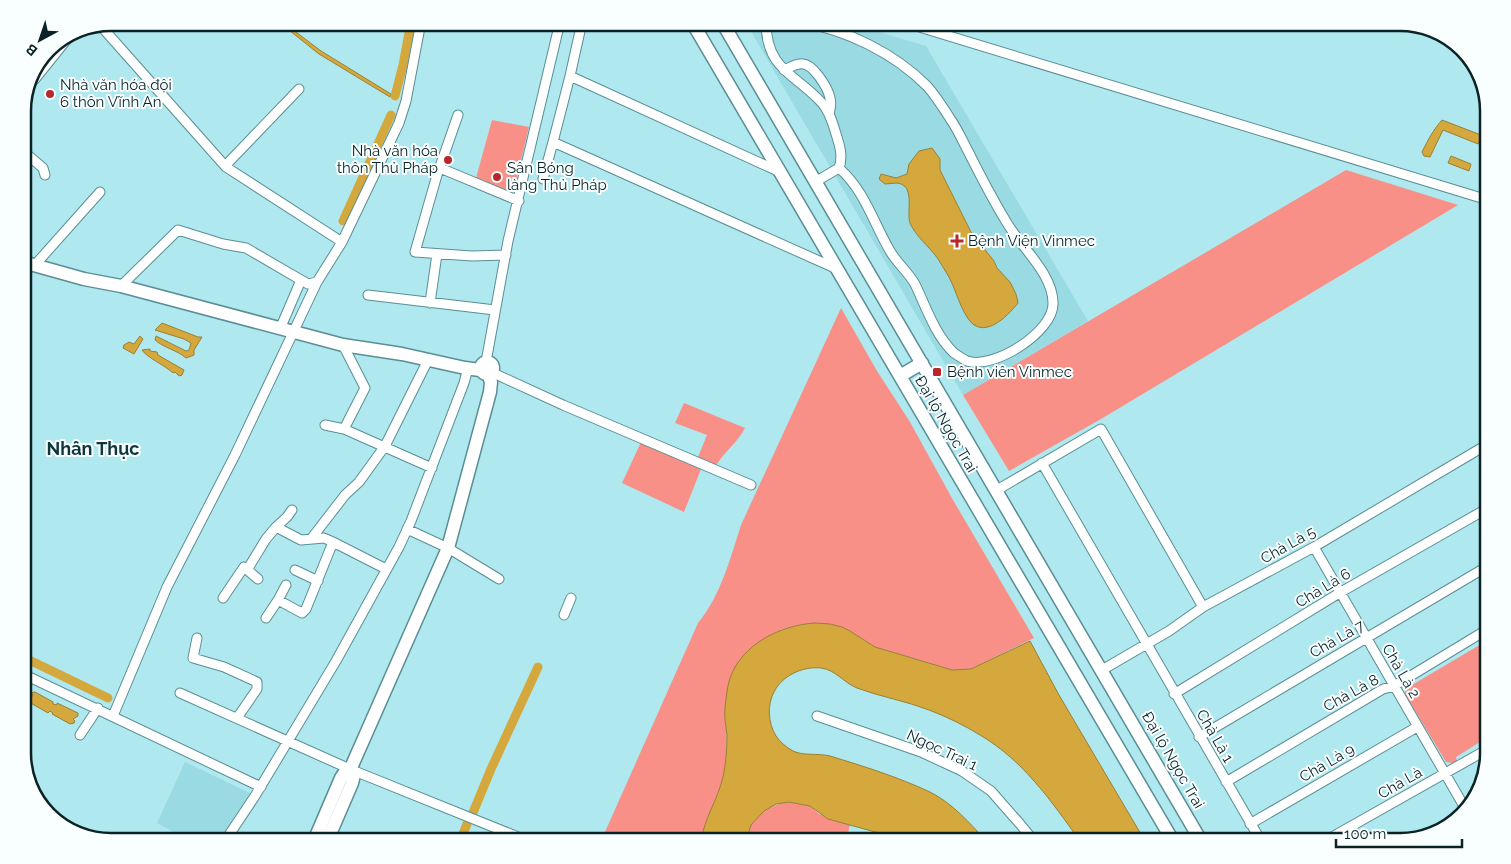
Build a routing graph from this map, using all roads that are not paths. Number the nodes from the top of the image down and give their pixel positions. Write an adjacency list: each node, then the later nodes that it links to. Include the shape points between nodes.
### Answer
1 (419, 31): 27 (street, via 402,116)
2 (558, 31): 26 (street)
3 (580, 31): 11 (street)
4 (697, 31): 20 (main road, Đại lộ Ngọc Trai)
5 (727, 31): 23 (main road, Đại lộ Ngọc Trai)
6 (766, 31): 10 (street, via 770,52)
7 (833, 31): 19 (street, via 854,38 894,60 928,87 952,121 998,208 1041,270 1052,293 1054,306 1042,329 1015,350 988,361 967,361 954,353 938,333 914,282 894,258 856,186)
8 (933, 31): 25 (street)
9 (106, 32): 17 (street)
10 (784, 70): 13 (street, via 823,104); 13 (street, via 801,63 815,71 830,95)
11 (570, 76): 15 (street); 20 (street, via 620,95)
12 (299, 89): 17 (street)
13 (829, 114): 19 (street, via 840,146)
14 (458, 115): 18 (street)
15 (553, 142): 22 (street); 32 (street)
16 (31, 158): 21 (street, via 43,168)
17 (225, 166): 27 (street)
18 (440, 168): 26 (street); 28 (street, via 415,252)
19 (839, 168): 23 (street)
20 (781, 172): 32 (main road, Đại lộ Ngọc Trai)
21 (45, 175)
22 (544, 179)
23 (815, 182): 43 (main road, Đại lộ Ngọc Trai)
24 (100, 192): 30 (street)
25 (1480, 198)
26 (518, 201): 29 (street)
27 (342, 242): 34 (street)
28 (437, 254): 29 (street); 37 (street)
29 (506, 255): 38 (street)
30 (31, 261)
31 (31, 265): 35 (main road)
32 (837, 269): 45 (main road, Đại lộ Ngọc Trai)
33 (301, 280): 34 (street, via 308,284); 35 (street, via 246,248 178,230); 39 (street)
34 (317, 282): 40 (street)
35 (121, 286): 39 (main road)
36 (368, 295): 37 (street)
37 (430, 303): 38 (street)
38 (495, 310): 44 (street)
39 (280, 329): 40 (main road)
40 (294, 332): 41 (main road); 87 (street, via 167,587)
41 (343, 345): 42 (main road); 47 (street, via 365,388)
42 (428, 360): 44 (main road); 48 (street)
43 (922, 363): 45 (main road); 53 (main road, Đại lộ Ngọc Trai)
44 (483, 369): 51 (street, via 464,383); 52 (street); 61 (main road, via 492,384)
45 (900, 376): 106 (main road, Đại lộ Ngọc Trai)
46 (325, 425): 47 (street)
47 (344, 429): 48 (street)
48 (385, 446): 51 (street); 58 (street)
49 (1480, 449): 60 (street, Chà Là 5)
50 (1042, 464): 53 (street); 74 (street, via 1101,429); 80 (street, Chà Là 1)
51 (432, 468): 57 (street)
52 (751, 485)
53 (997, 490): 81 (main road, Đại lộ Ngọc Trai)
54 (292, 510): 56 (street)
55 (1480, 513): 70 (street, Chà Là 6)
56 (276, 527): 58 (street, via 301,540); 63 (street)
57 (407, 529): 61 (street); 62 (street)
58 (311, 538): 59 (street)
59 (332, 542): 62 (street); 68 (street)
60 (1314, 547): 70 (street, Chà Là 2); 74 (street, Chà Là 5)
61 (448, 548): 67 (street); 95 (main road)
62 (382, 563): 93 (street, via 336,661)
63 (247, 570): 66 (street); 71 (street, via 244,567)
64 (295, 570): 68 (street)
65 (1480, 571): 79 (street, Chà Là 7)
66 (258, 579)
67 (499, 579)
68 (318, 581): 73 (street, via 302,613)
69 (286, 585): 73 (street)
70 (1341, 592): 79 (street, Chà Là 2); 85 (street, Chà Là 6)
71 (223, 598)
72 (571, 598): 75 (street)
73 (278, 600): 76 (street)
74 (1203, 607): 80 (street, Chà Là 5)
75 (564, 615)
76 (266, 618)
77 (1480, 634): 83 (street, Chà Là 8)
78 (197, 638): 89 (street, via 193,658 257,682 257,689)
79 (1366, 638): 83 (street, Chà Là 2); 92 (street, Chà Là 7)
80 (1146, 644): 81 (street, Chà Là 5); 85 (street, Chà Là 1)
81 (1102, 670): 107 (main road, Đại lộ Ngọc Trai)
82 (31, 678): 86 (street)
83 (1394, 686): 90 (street, Chà Là 2); 97 (street, Chà Là 8)
84 (180, 693): 89 (street)
85 (1174, 694): 92 (street, Chà Là 1)
86 (98, 708): 87 (street); 91 (street)
87 (113, 716): 98 (street)
88 (817, 716): 105 (street, Ngọc Trai 1, via 921,752 962,771 991,791)
89 (237, 718): 93 (street)
90 (1417, 727): 96 (street, Chà Là 2); 100 (street, Chà Là 9)
91 (80, 735)
92 (1200, 736): 97 (street, Chà Là 1)
93 (286, 742): 95 (street); 98 (street)
94 (1480, 754): 96 (street, Chà Là)
95 (350, 770): 102 (main road, via 343,775); 103 (main road, via 354,775 352,783); 104 (street)
96 (1446, 773): 99 (street, Chà Là 2); 109 (street, Chà Là)
97 (1226, 782): 100 (street, Chà Là 1)
98 (261, 787): 101 (street)
99 (1462, 802)
100 (1250, 824): 108 (street, Chà Là 1)
101 (231, 833)
102 (318, 833)
103 (331, 833)
104 (506, 833)
105 (1027, 833)
106 (1168, 833)
107 (1197, 833)
108 (1256, 833)
109 (1341, 833)

